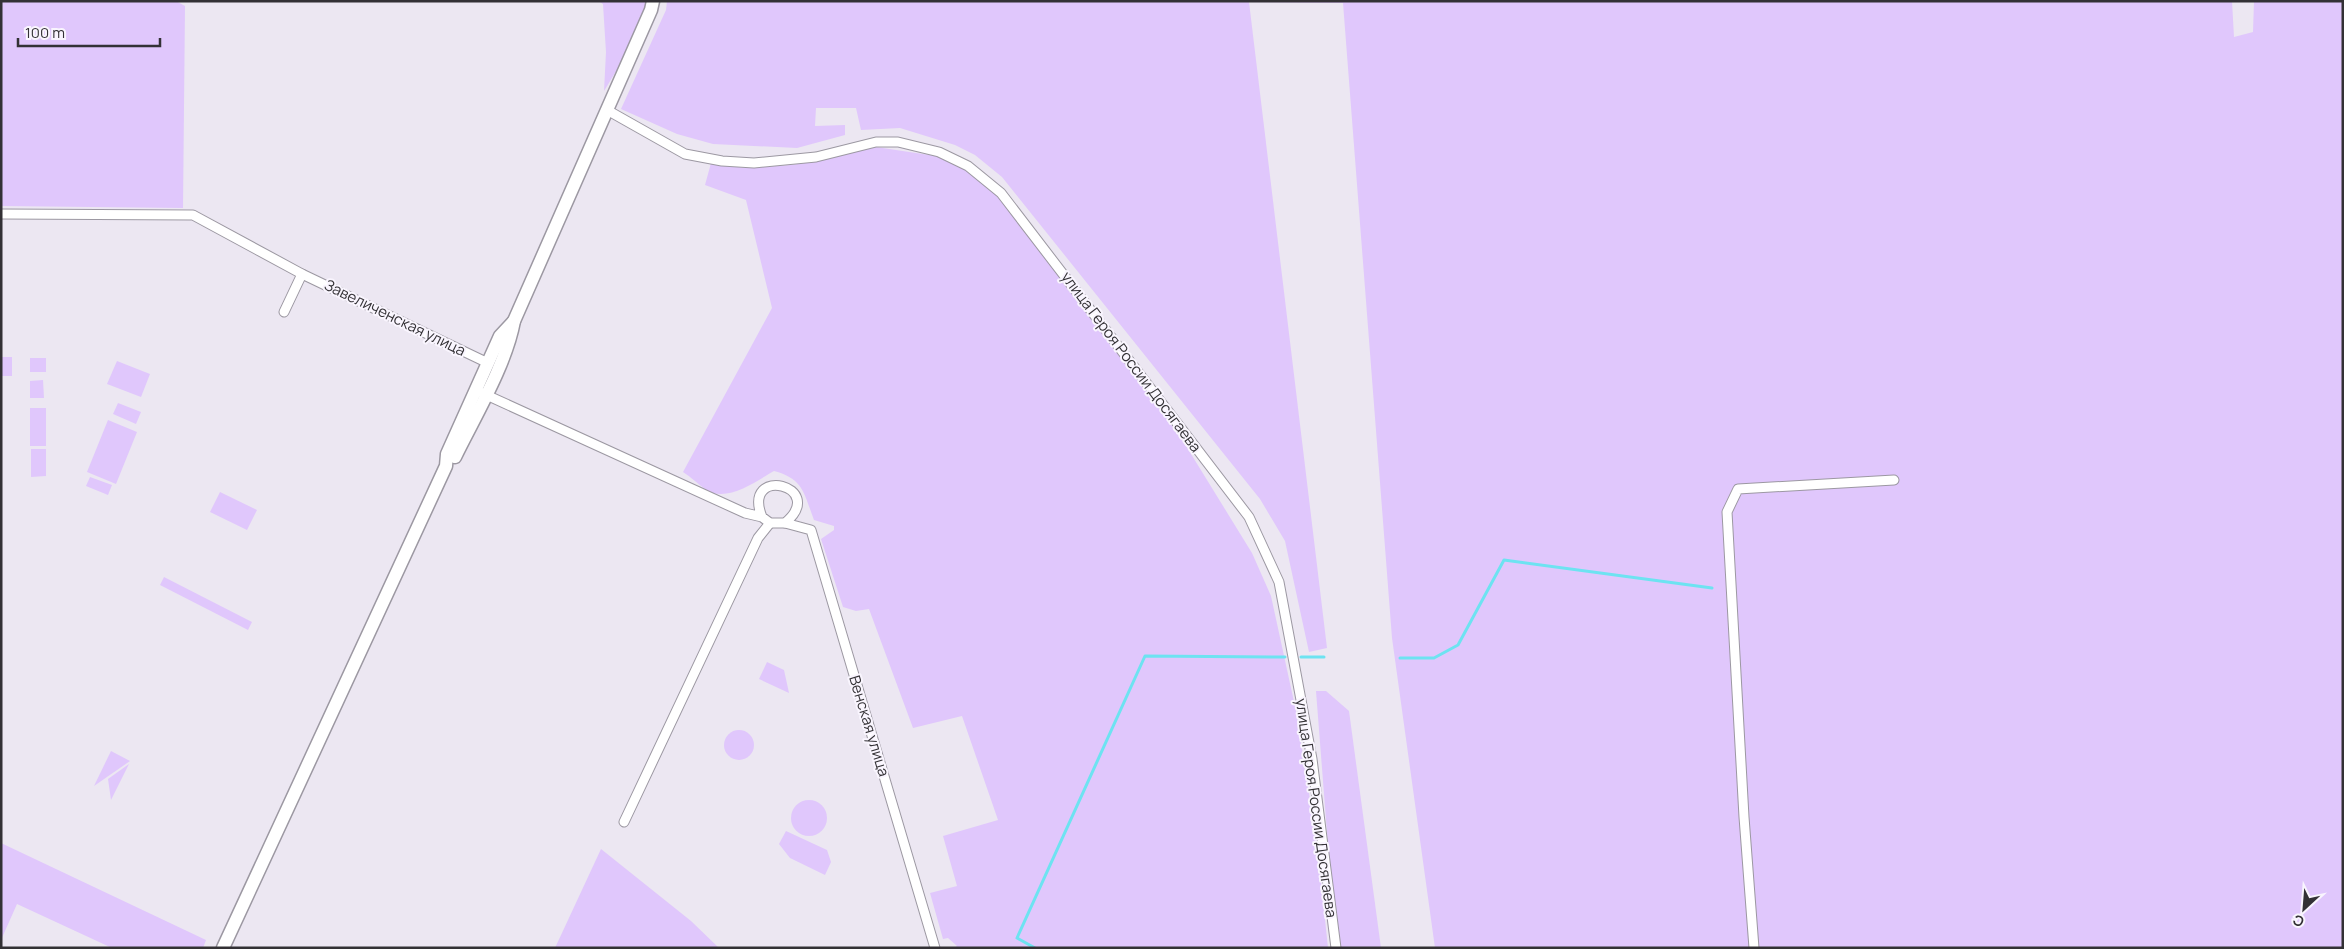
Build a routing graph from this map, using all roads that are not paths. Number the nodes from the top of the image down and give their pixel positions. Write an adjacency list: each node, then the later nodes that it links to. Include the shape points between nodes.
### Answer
1 (653, 1): 2 (street)
2 (607, 110): 6 (street); 16 (street, улица Героя России Досягаева, via 685,154 722,161 754,163 816,157 876,142 898,142 939,152 968,166 1002,193 1249,517 1279,582 1312,759)
3 (1, 214): 4 (street, Завеличенская улица, via 193,215)
4 (302, 274): 5 (street); 7 (street, Завеличенская улица)
5 (284, 312)
6 (514, 321): 7 (street, via 500,336); 8 (street, via 512,336)
7 (488, 363): 8 (street)
8 (481, 392): 10 (street, via 745,513); 14 (street, via 454,459 446,466)
9 (1894, 480): 17 (street, via 1738,489 1727,512)
10 (762, 517): 11 (street); 12 (street, via 757,506 760,493 770,486 782,485 793,491 798,503 795,515)
11 (770, 523): 12 (street); 13 (street, via 758,538)
12 (785, 523): 15 (street, Венская улица, via 811,530)
13 (624, 822)
14 (223, 948)
15 (935, 948)
16 (1336, 948)
17 (1754, 948)

